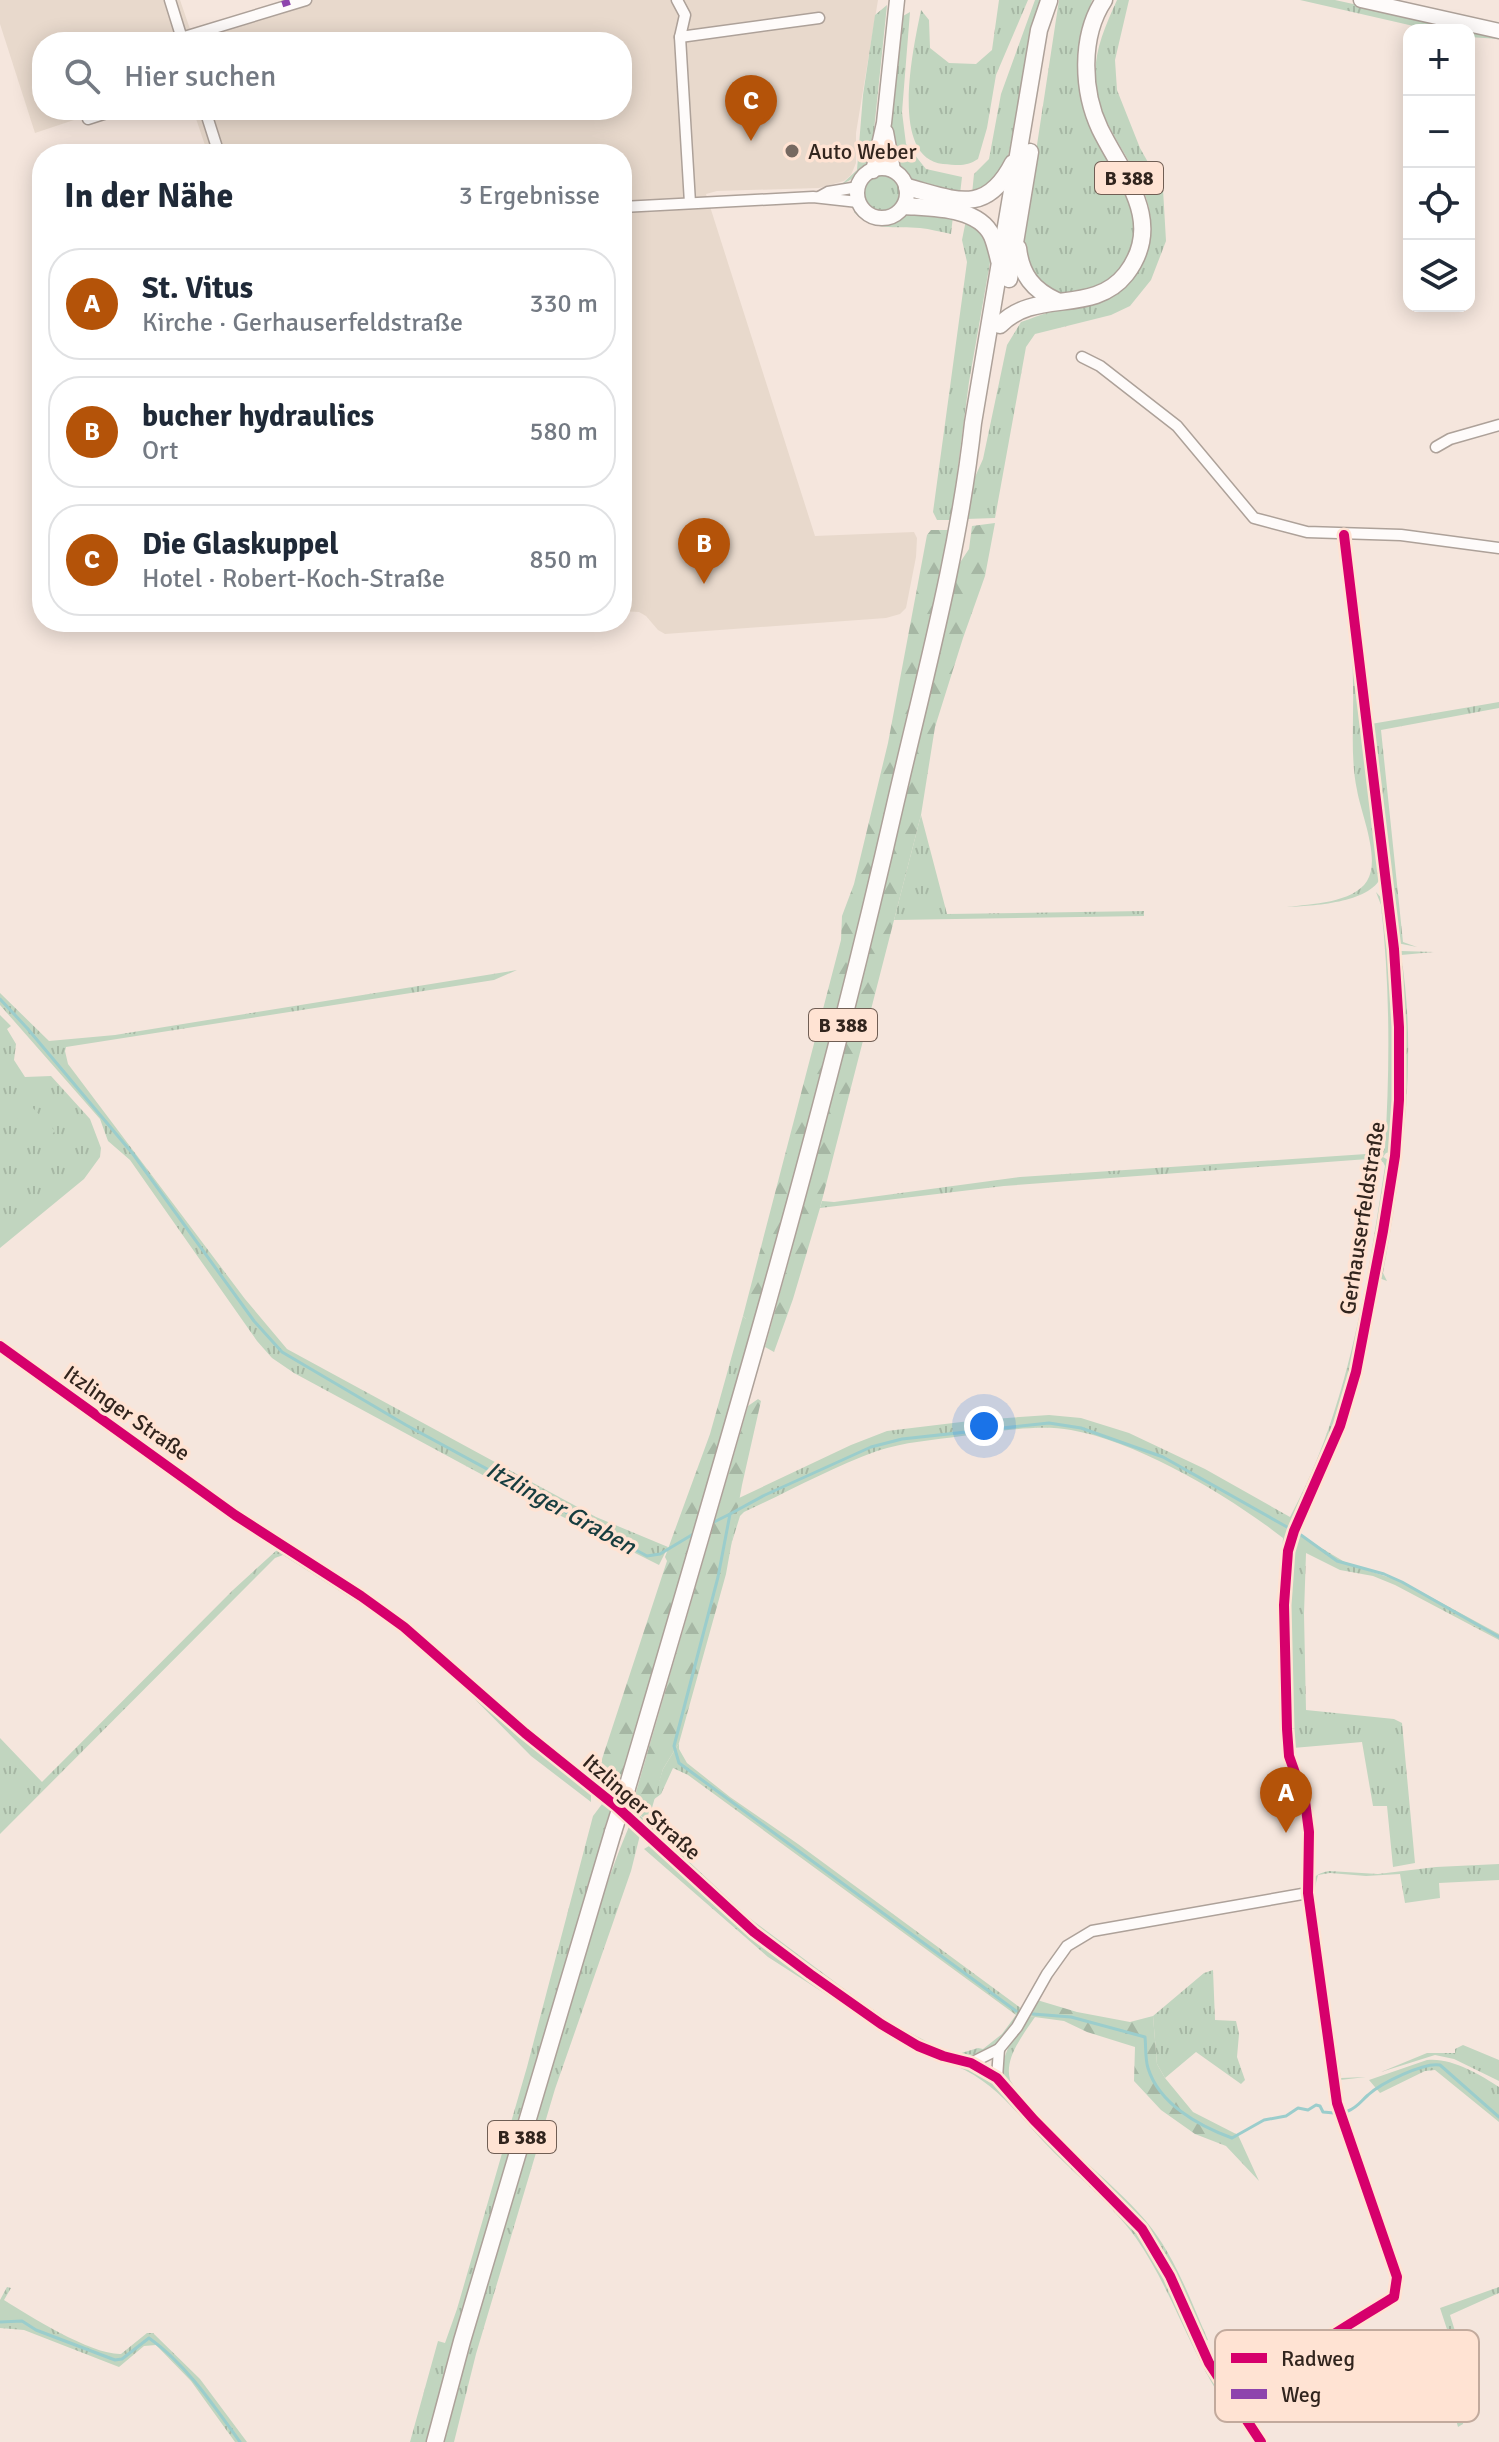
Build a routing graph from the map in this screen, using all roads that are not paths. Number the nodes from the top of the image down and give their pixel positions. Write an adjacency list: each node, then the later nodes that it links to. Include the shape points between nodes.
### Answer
1 (170, 0): 11 (street)
2 (306, 0): 7 (street)
3 (677, 0): 13 (street, via 685,15)
4 (897, 0): 15 (main road)
5 (1361, 0): 10 (main road)
6 (1049, 1): 17 (main road, B 388, via 1039,30); 25 (main road, B 388, via 1049,31)
7 (286, 3): 12 (street)
8 (1099, 3): 27 (main road, B 388, via 1087,52 1090,99 1137,197 1141,238 1120,281 1080,301)
9 (819, 18): 13 (street)
10 (1499, 31)
11 (180, 32)
12 (204, 32)
13 (680, 37): 22 (street)
14 (208, 120): 16 (street)
15 (884, 123): 18 (main road); 19 (main road)
16 (216, 144)
17 (1019, 151): 20 (main road, B 388, via 1002,184 983,198 962,200); 26 (main road, B 388)
18 (893, 170): 19 (main road); 20 (main road)
19 (873, 171): 21 (main road, via 865,175)
20 (907, 187): 24 (main road)
21 (858, 194): 22 (street, via 828,200); 24 (main road, via 868,214 883,219)
22 (690, 203): 23 (street)
23 (632, 206)
24 (905, 206): 26 (main road, via 967,214 981,221)
25 (1017, 237): 27 (main road, B 388, via 1025,276 1035,289); 28 (main road, B 388)
26 (1000, 264): 32 (main road, B 388)
27 (1057, 301): 28 (main road, B 388, via 1020,309)
28 (1000, 325): 32 (main road, B 388)
29 (1082, 357): 33 (street, via 1177,426 1254,518)
30 (1499, 425): 31 (street)
31 (1436, 447)
32 (968, 467): 43 (main road, B 388, bridge, via 879,876 796,1204)
33 (1344, 535): 34 (street, via 1401,535); 36 (street, Gerhauserfeldstraße, via 1394,949 1399,1085 1395,1156 1356,1372 1340,1426 1294,1531 1286,1565 1287,1729 1309,1832)
34 (1499, 548)
35 (0, 1346): 38 (street, Itzlinger Straße, via 235,1515 404,1627 790,1960 918,2046)
36 (1308, 1893): 37 (street, via 1092,1931 1067,1946); 40 (street, Gerhauserfeldstraße, via 1337,2103 1397,2277 1394,2297)
37 (999, 2049): 38 (street); 39 (street)
38 (971, 2063): 39 (street, Itzlinger Straße)
39 (997, 2078): 41 (street, Itzlinger Straße, via 1142,2229)
40 (1343, 2330)
41 (1215, 2372)
42 (1249, 2422): 44 (street, Itzlinger Straße)
43 (435, 2442)
44 (1261, 2442)

